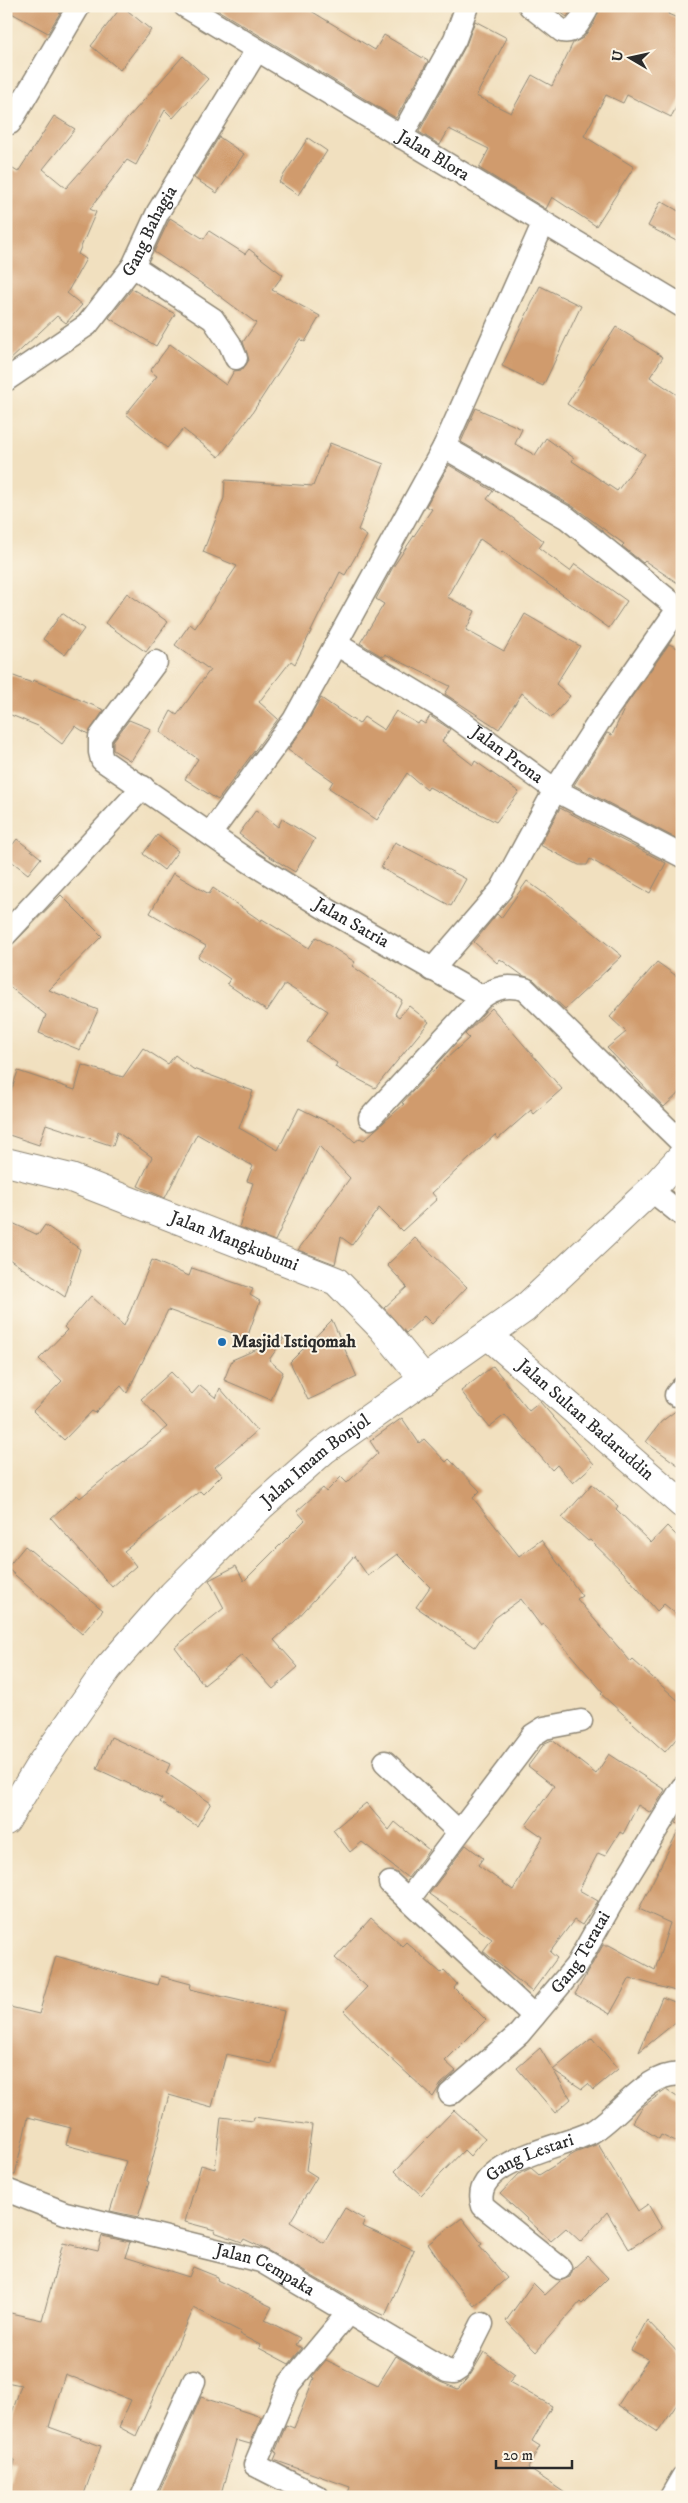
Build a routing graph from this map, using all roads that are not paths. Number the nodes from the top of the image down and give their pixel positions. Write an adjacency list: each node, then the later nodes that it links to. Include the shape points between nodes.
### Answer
1 (79, 6): 7 (street)
2 (185, 6): 6 (street, Jalan Blora)
3 (467, 6): 8 (street, via 455,39)
4 (530, 6): 5 (street, via 567,32 574,30)
5 (586, 11)
6 (256, 50): 8 (street, Jalan Blora); 10 (street, Gang Bahagia, via 158,212)
7 (10, 123)
8 (401, 136): 9 (street, Jalan Blora)
9 (543, 224): 11 (street, Jalan Blora); 14 (street)
10 (133, 266): 12 (street, via 213,319); 13 (street, Gang Bahagia, via 87,325)
11 (682, 306)
12 (236, 358)
13 (6, 380)
14 (444, 447): 15 (street, via 567,518); 16 (street)
15 (680, 610): 19 (street, via 598,723)
16 (336, 644): 19 (street, Jalan Prona, via 444,709); 20 (street, via 294,720)
17 (156, 662): 18 (street, Jalan Satria, via 100,737 99,744 102,760)
18 (143, 787): 20 (street, Jalan Satria); 22 (street)
19 (556, 790): 21 (street, Jalan Prona); 23 (street, via 502,890)
20 (210, 834): 23 (street, Jalan Satria, via 250,862)
21 (682, 856)
22 (6, 934)
23 (432, 970): 24 (street, Jalan Satria)
24 (482, 997): 25 (street); 26 (street, via 495,988 525,989)
25 (370, 1118)
26 (682, 1143)
27 (682, 1156): 29 (main road, Jalan Imam Bonjol)
28 (6, 1162): 32 (main road, Jalan Mangkubumi, via 71,1178 336,1281 382,1328)
29 (651, 1190): 30 (street); 31 (main road, Jalan Imam Bonjol, via 524,1309)
30 (682, 1215)
31 (489, 1336): 32 (main road, Jalan Imam Bonjol); 33 (main road, Jalan Sultan Badaruddin)
32 (425, 1380): 37 (main road, Jalan Imam Bonjol, via 324,1450 261,1506 173,1594 108,1668 38,1768)
33 (682, 1504)
34 (581, 1721): 38 (street, via 544,1728 533,1735)
35 (385, 1762): 38 (street)
36 (682, 1788): 41 (street, Gang Teratai, via 576,1966)
37 (6, 1821)
38 (459, 1832): 40 (street)
39 (390, 1883): 40 (street)
40 (408, 1900): 41 (street)
41 (534, 2016): 43 (street, Gang Teratai, via 519,2034)
42 (682, 2075): 45 (street, Gang Lestari, via 662,2077 591,2133 515,2161 485,2182 480,2198 483,2206)
43 (450, 2094)
44 (6, 2190): 46 (street, Jalan Cempaka, via 65,2213 261,2261)
45 (560, 2268)
46 (349, 2312): 47 (street, Jalan Cempaka, via 450,2372 460,2368); 51 (street, via 289,2384 256,2465)
47 (482, 2324)
48 (194, 2381): 50 (street)
49 (682, 2478): 52 (street)
50 (142, 2497)
51 (318, 2497)
52 (671, 2497)

